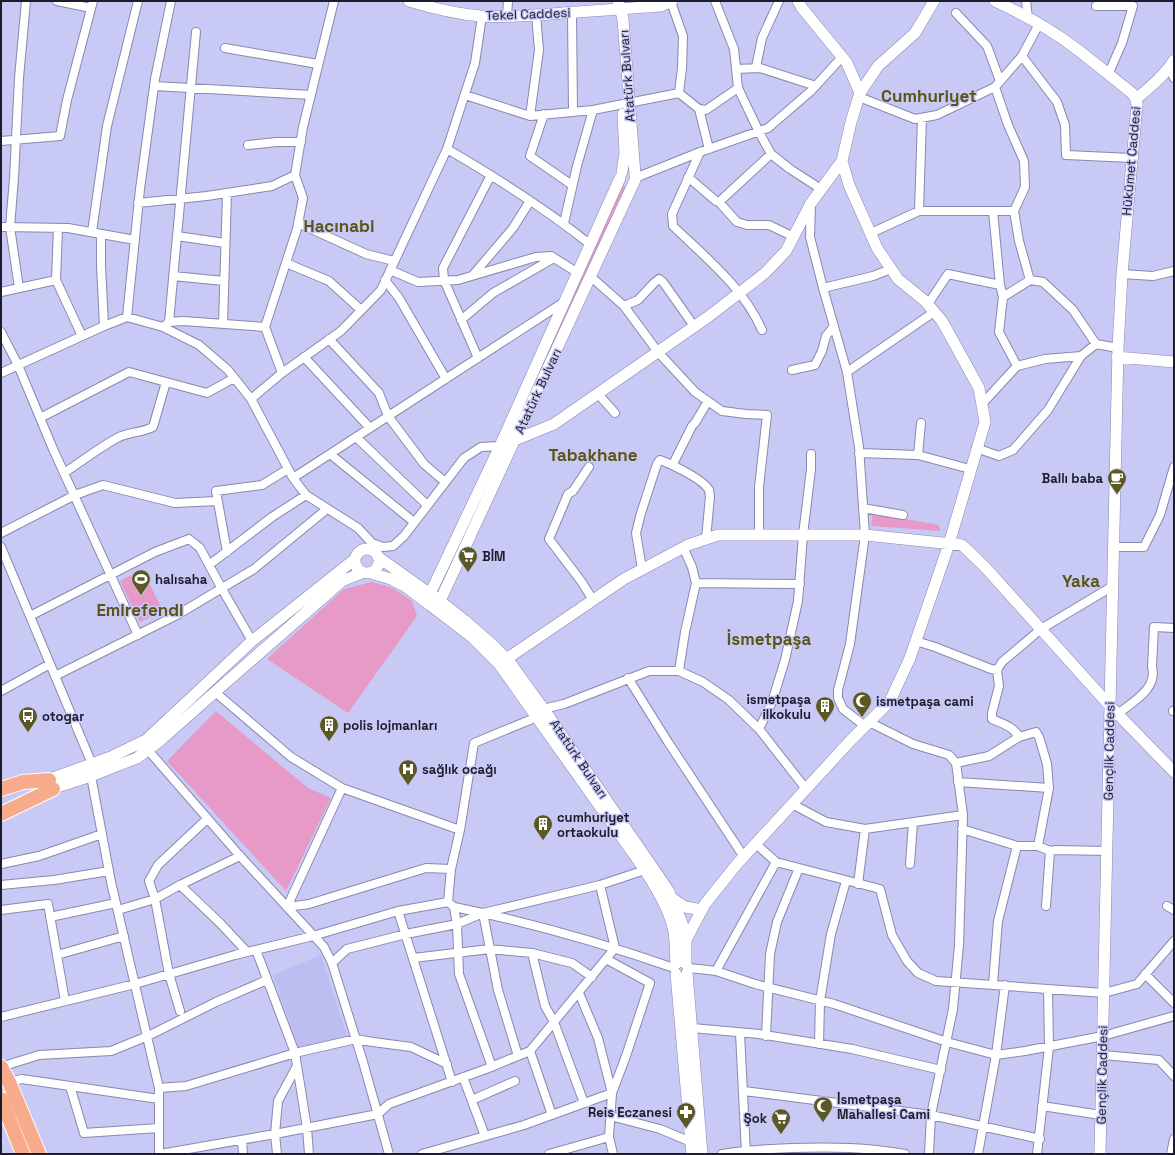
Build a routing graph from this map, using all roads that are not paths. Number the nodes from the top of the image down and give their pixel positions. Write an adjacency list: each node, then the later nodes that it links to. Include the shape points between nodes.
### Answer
1 (26, 1): 53 (street)
2 (57, 1): 17 (street)
3 (138, 1): 84 (street, via 107,126)
4 (171, 1): 36 (street)
5 (334, 1): 30 (street)
6 (409, 1): 16 (main road, Tekel Caddesi)
7 (508, 1): 23 (street)
8 (715, 1): 33 (street, via 734,49)
9 (779, 1): 31 (street, via 762,38)
10 (798, 1): 29 (main road)
11 (934, 1): 43 (main road, via 915,33 878,66)
12 (995, 1): 24 (main road, Hükümet Caddesi)
13 (1026, 1): 24 (street)
14 (666, 2): 15 (main road, Tekel Caddesi); 40 (street, via 683,36)
15 (619, 3): 19 (main road, Tekel Caddesi); 45 (main road, Atatürk Bulvarı, via 623,19)
16 (430, 4): 22 (main road, Tekel Caddesi, via 450,12)
17 (92, 5): 53 (street, via 60,136)
18 (1096, 6): 34 (street, via 1132,6 1122,43)
19 (572, 13): 21 (main road, Tekel Caddesi); 48 (street)
20 (956, 13): 35 (street, via 987,46)
21 (536, 15): 23 (main road, Tekel Caddesi); 50 (street, via 539,50)
22 (482, 16): 23 (main road, Tekel Caddesi); 42 (street, via 475,63)
23 (507, 16)
24 (1028, 18): 25 (main road, Hükümet Caddesi)
25 (1039, 24): 28 (street); 34 (main road, Hükümet Caddesi, via 1075,48)
26 (196, 32): 39 (street)
27 (226, 48): 30 (street)
28 (1022, 56): 35 (street); 61 (street, via 1057,102 1064,125 1066,155)
29 (842, 57): 37 (street); 43 (main road)
30 (318, 64): 41 (street)
31 (756, 67): 33 (street); 37 (street)
32 (1172, 68): 44 (main road)
33 (736, 69): 38 (street)
34 (1108, 75): 44 (main road, Hükümet Caddesi)
35 (997, 84): 51 (street, via 937,115); 78 (street, via 1008,125 1024,161 1025,187)
36 (154, 86): 39 (street); 75 (street)
37 (816, 86): 52 (street, via 768,128)
38 (738, 88): 46 (street, via 706,110); 52 (street)
39 (191, 89): 41 (street); 71 (street)
40 (679, 93): 45 (street); 46 (street)
41 (310, 95): 55 (street)
42 (465, 95): 50 (street); 58 (street)
43 (859, 95): 51 (street, via 915,119); 62 (main road)
44 (1136, 99): 61 (main road, Hükümet Caddesi)
45 (626, 103): 47 (street); 65 (main road, via 625,153); 67 (main road, Atatürk Bulvarı)
46 (698, 109): 57 (street)
47 (593, 110): 48 (street); 68 (street)
48 (573, 112): 49 (street)
49 (544, 114): 50 (street); 68 (street, via 530,156)
50 (530, 116)
51 (922, 118): 76 (street)
52 (759, 132): 57 (street); 60 (street)
53 (16, 140): 54 (street); 82 (street)
54 (1, 141)
55 (300, 142): 56 (street); 63 (street)
56 (248, 145)
57 (709, 149): 59 (street)
58 (447, 150): 64 (street); 93 (street)
59 (700, 152): 66 (street); 67 (street)
60 (771, 154): 69 (street); 73 (street)
61 (1132, 158): 99 (main road, Hükümet Caddesi)
62 (842, 161): 69 (main road); 85 (main road, via 849,185)
63 (294, 175): 70 (street, via 272,186); 79 (street, via 302,198)
64 (491, 175): 72 (street); 105 (street, via 443,268)
65 (621, 175): 67 (main road, via 623,182 627,184); 91 (main road)
66 (688, 177): 73 (street); 112 (street, via 672,214 673,226)
67 (635, 178): 102 (main road, Atatürk Bulvarı)
68 (572, 186): 80 (street)
69 (821, 189): 74 (main road)
70 (227, 193): 71 (street); 90 (street)
71 (180, 199): 75 (street); 87 (street)
72 (530, 201): 80 (street); 101 (street, via 513,228)
73 (719, 202): 88 (street, via 737,222 747,225 769,225)
74 (811, 203): 88 (main road); 110 (street, via 810,237)
75 (138, 204): 89 (street)
76 (919, 211): 77 (street); 85 (street)
77 (993, 211): 78 (street); 108 (street)
78 (1014, 211): 106 (street)
79 (298, 223): 93 (street, via 366,254); 94 (street)
80 (564, 224): 91 (street)
81 (1, 227): 82 (street)
82 (10, 227): 83 (street); 109 (street)
83 (58, 228): 84 (street); 103 (street)
84 (92, 232): 86 (street)
85 (871, 233): 95 (main road, via 877,248)
86 (101, 234): 89 (street); 122 (street)
87 (177, 236): 90 (street); 100 (street)
88 (794, 237): 112 (main road, via 786,251 765,273)
89 (135, 240): 118 (street)
90 (225, 243): 107 (street)
91 (591, 245): 98 (main road)
92 (554, 258): 98 (street); 101 (street, via 536,257); 119 (street, via 493,293)
93 (394, 261): 96 (street)
94 (286, 263): 117 (street, via 329,281); 125 (street)
95 (891, 269): 110 (street); 116 (main road, via 898,279)
96 (390, 270): 104 (street); 105 (street, via 418,282)
97 (1174, 271): 99 (street, via 1153,276)
98 (578, 273): 114 (main road)
99 (1122, 274): 132 (main road, Hükümet Caddesi)
100 (173, 276): 107 (street); 121 (street)
101 (472, 276): 105 (street)
102 (590, 276): 115 (street); 156 (main road, Atatürk Bulvarı)
103 (56, 280): 109 (street); 128 (street)
104 (385, 280): 117 (street, via 381,290); 144 (street, via 399,298)
105 (444, 280): 119 (street)
106 (1030, 280): 113 (street); 130 (street, via 1043,282 1073,310)
107 (224, 281): 120 (street)
108 (1000, 284): 113 (street); 116 (street, via 948,274)
109 (19, 288): 111 (street)
110 (823, 288): 124 (street)
111 (1, 292)
112 (740, 292): 123 (main road); 126 (street)
113 (1003, 297): 138 (street, via 999,332)
114 (565, 302): 135 (street); 157 (main road)
115 (624, 306): 123 (street, via 638,300 659,279); 131 (street)
116 (931, 308): 140 (street); 149 (main road, via 942,321 979,388)
117 (362, 310): 129 (street)
118 (126, 317): 121 (street); 122 (street)
119 (461, 320): 135 (street)
120 (223, 324): 121 (street, via 183,321); 125 (street)
121 (166, 325): 143 (street, via 199,345)
122 (104, 326): 128 (street)
123 (694, 326): 131 (main road)
124 (834, 326): 139 (street, via 826,336 815,365); 140 (street)
125 (266, 327): 142 (street)
126 (762, 330)
127 (1, 332): 137 (street)
128 (82, 336): 137 (street)
129 (330, 339): 134 (street); 151 (street, via 379,393)
130 (1096, 344): 132 (street); 133 (street)
131 (658, 352): 146 (main road); 148 (street, via 695,392)
132 (1118, 352): 136 (main road); 187 (main road, Gençlik Caddesi)
133 (1081, 356): 138 (street, via 1045,359); 158 (street, via 1048,410 1013,450 999,456)
134 (304, 357): 142 (street); 154 (street)
135 (478, 358): 144 (street)
136 (1174, 362)
137 (18, 365): 141 (street); 152 (street)
138 (1017, 366): 149 (street)
139 (792, 370)
140 (847, 372): 159 (street)
141 (1, 373)
142 (282, 373): 147 (street)
143 (234, 378): 145 (street, via 207,393); 147 (street)
144 (446, 379): 151 (street)
145 (166, 382): 152 (street, via 129,372); 168 (street, via 153,427 118,438)
146 (598, 394): 150 (street); 156 (main road, via 554,424)
147 (251, 399): 166 (street)
148 (708, 401): 163 (street); 180 (street, via 722,410 767,414 759,487)
149 (982, 404): 158 (main road, via 985,422)
150 (615, 413)
151 (388, 416): 154 (street); 170 (street, via 424,464)
152 (40, 418): 168 (street)
153 (921, 424): 162 (street)
154 (370, 428): 155 (street)
155 (356, 437): 160 (street); 174 (street)
156 (515, 440): 157 (main road); 200 (main road, Atatürk Bulvarı)
157 (502, 442): 170 (street, via 481,447 464,458); 200 (main road)
158 (976, 448): 167 (main road)
159 (859, 453): 162 (street); 175 (street)
160 (330, 454): 169 (street); 178 (street)
161 (811, 454): 181 (street)
162 (918, 455): 167 (street)
163 (673, 464): 183 (street, via 708,489 710,496); 193 (street, via 660,460 657,464 641,513 636,533)
164 (589, 467): 201 (street, via 574,491 568,494 549,539)
165 (1174, 467): 187 (street, via 1160,516 1144,547)
166 (288, 469): 169 (street); 173 (street, via 262,485 216,491)
167 (970, 469): 184 (main road)
168 (64, 473): 171 (street)
169 (293, 478): 172 (street)
170 (445, 482): 174 (street)
171 (75, 495): 173 (street, via 103,485 175,503); 179 (street); 195 (street)
172 (306, 495): 176 (street); 189 (street, via 272,517)
173 (217, 501): 189 (street)
174 (427, 505): 178 (street)
175 (863, 508): 177 (street); 182 (street)
176 (327, 509): 188 (street, via 358,528); 199 (street, via 254,569)
177 (903, 515)
178 (414, 522): 188 (street, via 393,546)
179 (1, 533)
180 (759, 535): 181 (main road); 183 (main road, via 718,535)
181 (803, 535): 182 (main road); 197 (street)
182 (865, 535): 184 (main road); 220 (street, via 850,644 838,698 844,709)
183 (706, 539): 186 (main road)
184 (949, 544): 204 (main road, via 962,545); 207 (main road)
185 (1, 547): 190 (street)
186 (683, 547): 193 (main road); 196 (street)
187 (1114, 547): 198 (main road, Gençlik Caddesi)
188 (374, 550): 191 (main road, via 361,550); 194 (main road, via 379,563 376,569); 200 (main road)
189 (227, 552): 192 (street)
190 (3, 556): 202 (street)
191 (355, 559): 194 (main road, via 356,567); 206 (main road)
192 (209, 565): 195 (street, via 200,548 189,539 155,552); 199 (street)
193 (642, 569): 201 (main road)
194 (366, 573): 200 (main road, via 391,579); 215 (main road, via 342,581)
195 (111, 574): 202 (street); 205 (street)
196 (696, 583): 197 (street); 211 (street, via 684,632)
197 (800, 584): 221 (street, via 785,660 772,702)
198 (1113, 586): 204 (street); 217 (main road, Gençlik Caddesi)
199 (222, 589): 205 (street); 206 (street)
200 (433, 600): 208 (main road, Atatürk Bulvarı, via 478,631)
201 (593, 600): 208 (main road)
202 (30, 616): 209 (street)
203 (1174, 628): 217 (street, via 1154,627 1154,673 1149,688)
204 (1041, 629): 210 (street, via 1002,662); 217 (main road)
205 (138, 635): 212 (street)
206 (252, 641): 225 (main road, via 146,740)
207 (916, 641): 210 (street); 220 (main road, via 890,701)
208 (503, 662): 218 (main road, Atatürk Bulvarı)
209 (50, 664): 212 (street); 214 (street)
210 (997, 670): 222 (street, via 999,686 992,719 1016,731)
211 (679, 671): 213 (street, via 648,671); 221 (street, via 703,682 729,700)
212 (55, 676): 225 (street)
213 (628, 678): 216 (street); 251 (street)
214 (1, 691)
215 (215, 692): 223 (main road); 230 (street, via 290,757)
216 (564, 704): 218 (street); 219 (street)
217 (1114, 710): 226 (main road); 249 (main road, Gençlik Caddesi)
218 (540, 713): 219 (main road); 243 (street, via 474,743); 257 (main road, Atatürk Bulvarı)
219 (550, 718): 264 (main road, Atatürk Bulvarı)
220 (867, 724): 224 (street, via 949,756); 232 (main road)
221 (759, 729): 232 (street)
222 (1019, 737): 224 (street, via 989,756); 231 (street, via 1036,732 1039,737 1047,764)
223 (148, 750): 227 (main road, via 137,758); 239 (street)
224 (956, 763): 228 (street)
225 (92, 764): 227 (street); 229 (main road)
226 (1174, 772)
227 (91, 776): 229 (main road); 244 (street)
228 (958, 782): 231 (street); 238 (street)
229 (51, 784): 233 (highway, via 23,782); 234 (main road); 236 (main road); 237 (highway)
230 (342, 788): 243 (street); 270 (street)
231 (1049, 788): 247 (street)
232 (806, 789): 235 (main road)
233 (1, 790)
234 (1, 796)
235 (792, 804): 241 (street, via 826,822); 245 (main road)
236 (1, 806)
237 (1, 814)
238 (963, 814): 240 (street); 242 (street)
239 (207, 819): 250 (street); 265 (street, via 158,865 149,881)
240 (913, 822): 241 (street); 254 (street)
241 (865, 829): 260 (street)
242 (962, 829): 246 (street); 299 (street)
243 (460, 830): 256 (street)
244 (102, 834): 253 (street, via 39,856); 258 (street)
245 (756, 844): 251 (main road); 252 (street)
246 (1017, 846): 247 (street); 301 (street, via 998,921)
247 (1038, 846): 248 (street)
248 (1050, 851): 249 (street); 268 (street)
249 (1107, 851): 306 (main road, Gençlik Caddesi)
250 (240, 856): 262 (street); 270 (street)
251 (744, 857): 267 (main road)
252 (776, 862): 255 (street); 294 (street)
253 (1, 864)
254 (910, 864)
255 (799, 868): 259 (street); 303 (street, via 777,922 770,954)
256 (451, 869): 266 (street); 270 (street, via 426,868 309,904)
257 (645, 870): 263 (street); 277 (main road, Atatürk Bulvarı, via 671,920)
258 (109, 871): 261 (street); 269 (street)
259 (846, 881): 260 (street); 308 (street, via 831,934)
260 (858, 884): 299 (street, via 880,889 892,935 907,961 918,973 936,981)
261 (1, 885)
262 (180, 885): 265 (street); 286 (street)
263 (600, 885): 273 (street); 283 (street)
264 (673, 899): 267 (main road, via 685,907); 275 (main road, Atatürk Bulvarı)
265 (154, 900): 269 (street); 295 (street)
266 (451, 904): 272 (street); 273 (street); 276 (street)
267 (701, 906): 275 (main road); 281 (main road)
268 (1046, 906)
269 (117, 907): 274 (street); 279 (street)
270 (287, 907): 280 (street)
271 (1, 910): 274 (street, via 48,904)
272 (398, 911): 278 (street); 280 (street)
273 (483, 913): 276 (street); 283 (street); 284 (street)
274 (50, 917): 289 (street)
275 (682, 923): 277 (main road); 281 (main road, Atatürk Bulvarı)
276 (457, 924): 278 (street); 287 (street)
277 (674, 933): 293 (main road, Atatürk Bulvarı)
278 (406, 934): 290 (street); 292 (street, via 348,949)
279 (124, 936): 289 (street); 300 (street)
280 (313, 936): 285 (street); 292 (street, via 324,947)
281 (686, 940): 293 (main road, Atatürk Bulvarı)
282 (1174, 941): 296 (street)
283 (615, 948): 291 (street); 293 (street)
284 (490, 949): 287 (street); 288 (street); 327 (street, via 498,990)
285 (256, 950): 286 (street); 298 (street)
286 (247, 952): 295 (street)
287 (458, 952): 290 (street); 331 (street, via 459,974)
288 (532, 952): 297 (street, via 572,963); 313 (street, via 544,1006)
289 (57, 955): 307 (street)
290 (413, 958): 328 (street)
291 (606, 959): 297 (street); 341 (street, via 650,983)
292 (332, 963): 319 (street)
293 (681, 969): 294 (street, via 699,968); 314 (main road); 361 (main road)
294 (716, 971): 303 (street)
295 (169, 974): 300 (street); 310 (street)
296 (1145, 974): 306 (street, via 1137,984); 309 (street)
297 (592, 976): 305 (street)
298 (267, 980): 316 (street); 324 (street)
299 (956, 982): 301 (street); 320 (street)
300 (135, 984): 307 (street); 316 (street)
301 (993, 984): 302 (street)
302 (1005, 985): 304 (street); 325 (street)
303 (769, 988): 308 (street); 317 (street)
304 (1048, 988): 306 (street); 322 (street)
305 (579, 993): 313 (street); 341 (street, via 598,1038)
306 (1104, 993): 318 (main road, Gençlik Caddesi)
307 (65, 1001): 312 (street)
308 (820, 1001): 320 (street); 321 (street)
309 (1174, 1002)
310 (180, 1011)
311 (1174, 1016): 318 (street)
312 (1, 1017)
313 (554, 1022): 323 (street); 345 (street)
314 (692, 1028): 315 (street); 377 (main road)
315 (740, 1033): 317 (street); 340 (street)
316 (148, 1036): 330 (street, via 111,1051 39,1055); 339 (street)
317 (766, 1036): 321 (street)
318 (1103, 1036): 322 (street); 326 (main road, Gençlik Caddesi)
319 (356, 1039): 324 (street); 328 (street, via 411,1047); 347 (street)
320 (947, 1042): 325 (street); 332 (street)
321 (819, 1044): 332 (street)
322 (1049, 1047): 325 (street); 346 (street)
323 (530, 1051): 327 (street); 348 (street)
324 (295, 1053): 329 (street); 339 (street, via 186,1086)
325 (996, 1055): 352 (street)
326 (1103, 1055): 333 (street, via 1159,1060); 350 (main road, Gençlik Caddesi)
327 (518, 1056): 331 (street)
328 (447, 1064): 337 (street)
329 (297, 1066): 354 (street); 355 (street, via 278,1100)
330 (1, 1067): 336 (highway)
331 (492, 1067): 334 (street)
332 (941, 1070): 349 (street)
333 (1174, 1076)
334 (463, 1077): 337 (street); 344 (street)
335 (515, 1081): 344 (street)
336 (9, 1082): 338 (street, via 22,1079); 367 (highway)
337 (452, 1082): 347 (street, via 389,1104)
338 (70, 1086): 343 (street); 353 (street, via 84,1133)
339 (160, 1088): 343 (street)
340 (744, 1091): 349 (street); 364 (street)
341 (612, 1093): 345 (street); 351 (street)
342 (1, 1099): 365 (highway)
343 (160, 1099): 353 (street)
344 (472, 1100): 356 (street)
345 (584, 1103): 348 (street)
346 (1042, 1106): 350 (street); 358 (street)
347 (378, 1114): 354 (street); 372 (street)
348 (552, 1115): 356 (street)
349 (932, 1115): 352 (street); 380 (street)
350 (1101, 1115): 383 (main road, Gençlik Caddesi)
351 (610, 1116): 357 (street); 361 (street)
352 (983, 1126): 358 (street); 381 (street)
353 (160, 1128): 368 (street)
354 (306, 1128): 355 (street); 371 (street)
355 (275, 1134): 360 (street); 370 (street)
356 (485, 1136): 362 (street)
357 (609, 1137): 374 (street); 375 (street)
358 (1040, 1139): 382 (street)
359 (1174, 1139): 384 (street)
360 (242, 1140): 368 (street); 369 (street)
361 (691, 1142): 376 (main road)
362 (445, 1151): 373 (street)
363 (780, 1151): 364 (street); 366 (street, via 824,1147 880,1149)
364 (746, 1152): 378 (street)
365 (21, 1153)
366 (890, 1153): 379 (street)
367 (39, 1154)
368 (159, 1154)
369 (243, 1154)
370 (277, 1154)
371 (309, 1154)
372 (389, 1154)
373 (422, 1154)
374 (548, 1154)
375 (612, 1154)
376 (692, 1154)
377 (702, 1154)
378 (722, 1154)
379 (905, 1154)
380 (929, 1154)
381 (978, 1154)
382 (1038, 1154)
383 (1100, 1154)
384 (1171, 1154)

